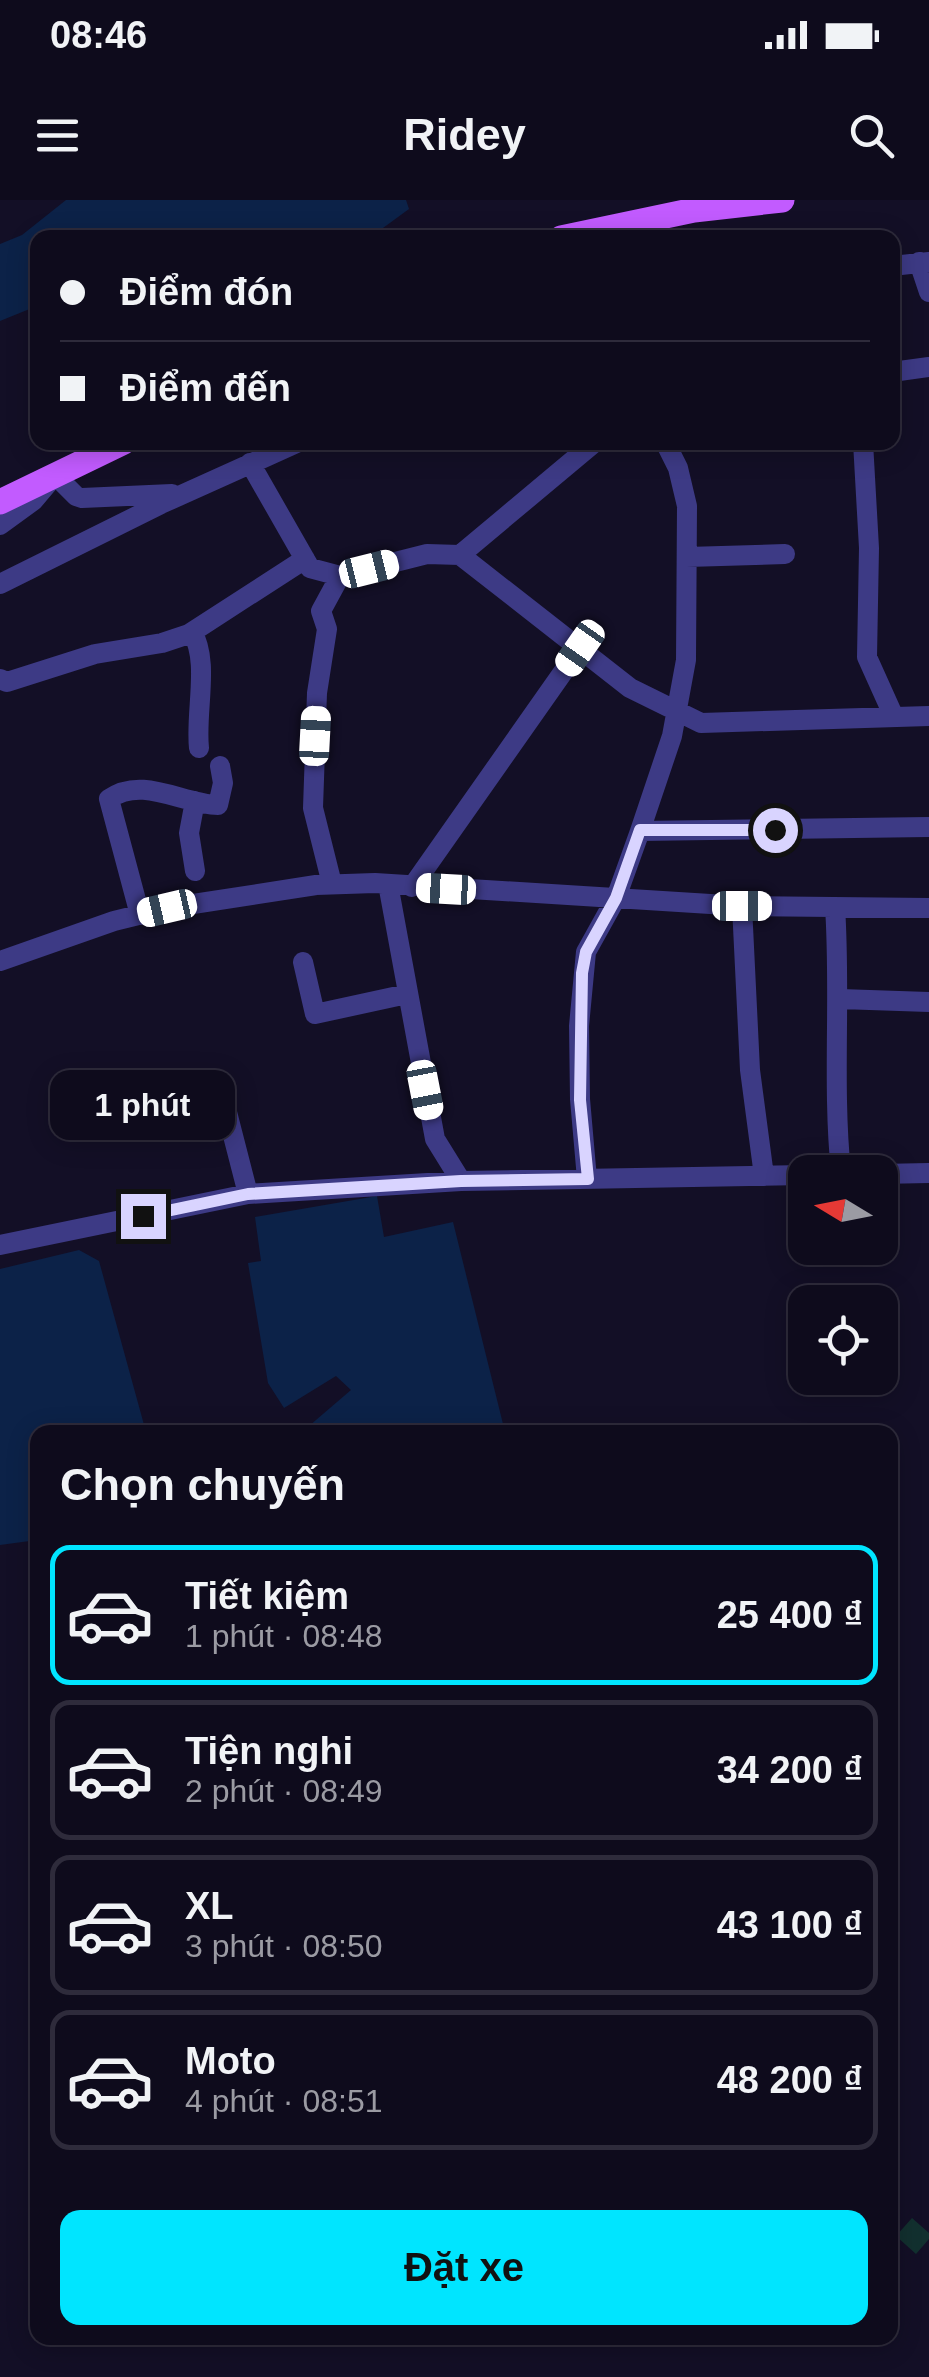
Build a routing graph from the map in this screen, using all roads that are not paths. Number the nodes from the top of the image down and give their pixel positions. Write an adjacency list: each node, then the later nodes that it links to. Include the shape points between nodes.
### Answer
1 (782, 200): 2 (main road)
2 (728, 203): 3 (main road)
3 (600, 230)
4 (924, 262): 5 (street)
5 (929, 292)
6 (929, 367): 7 (street)
7 (900, 371)
8 (107, 450): 14 (main road)
9 (280, 450): 13 (street)
10 (585, 450): 20 (street)
11 (669, 450): 21 (street, via 687,506)
12 (864, 450): 30 (street, via 867,657)
13 (250, 463): 16 (street); 22 (street)
14 (55, 474): 15 (street); 16 (street, via 82,498); 17 (main road); 18 (street)
15 (0, 488)
16 (184, 494): 24 (street)
17 (0, 502)
18 (0, 525)
19 (785, 554): 21 (street)
20 (460, 555): 23 (street, via 426,554); 26 (street)
21 (687, 557): 28 (street, via 686,660)
22 (305, 559): 23 (street, via 310,568); 25 (street)
23 (340, 576): 37 (street, via 321,611 327,630 317,693 313,808)
24 (0, 584)
25 (192, 632): 27 (street); 31 (street, via 201,651)
26 (580, 648): 28 (street, via 630,688); 39 (street)
27 (0, 680)
28 (677, 713): 30 (street, via 715,725); 35 (street)
29 (929, 716): 30 (street)
30 (894, 717)
31 (199, 748)
32 (220, 766): 33 (street, via 220,803)
33 (195, 802): 36 (street, via 189,833); 44 (street, via 128,789 109,799)
34 (929, 827): 35 (street)
35 (640, 830): 40 (street)
36 (195, 871)
37 (332, 884): 38 (street); 44 (street)
38 (388, 884): 39 (street); 47 (street)
39 (412, 887): 40 (street)
40 (616, 898): 41 (street); 56 (street, via 586,952 582,973 580,1100)
41 (742, 906): 42 (street); 55 (street, via 750,1070)
42 (835, 907): 43 (street); 48 (street)
43 (929, 908)
44 (140, 915): 45 (street)
45 (0, 961)
46 (303, 962): 47 (street, via 315,1014)
47 (407, 994): 57 (street, via 435,1140)
48 (840, 999): 49 (street); 51 (street)
49 (929, 1002)
50 (220, 1084): 58 (street)
51 (839, 1155)
52 (929, 1173): 53 (street)
53 (898, 1174)
54 (788, 1175): 55 (street)
55 (764, 1176): 56 (street)
56 (588, 1179): 57 (street)
57 (461, 1181): 58 (street)
58 (248, 1194): 59 (street)
59 (0, 1245)

